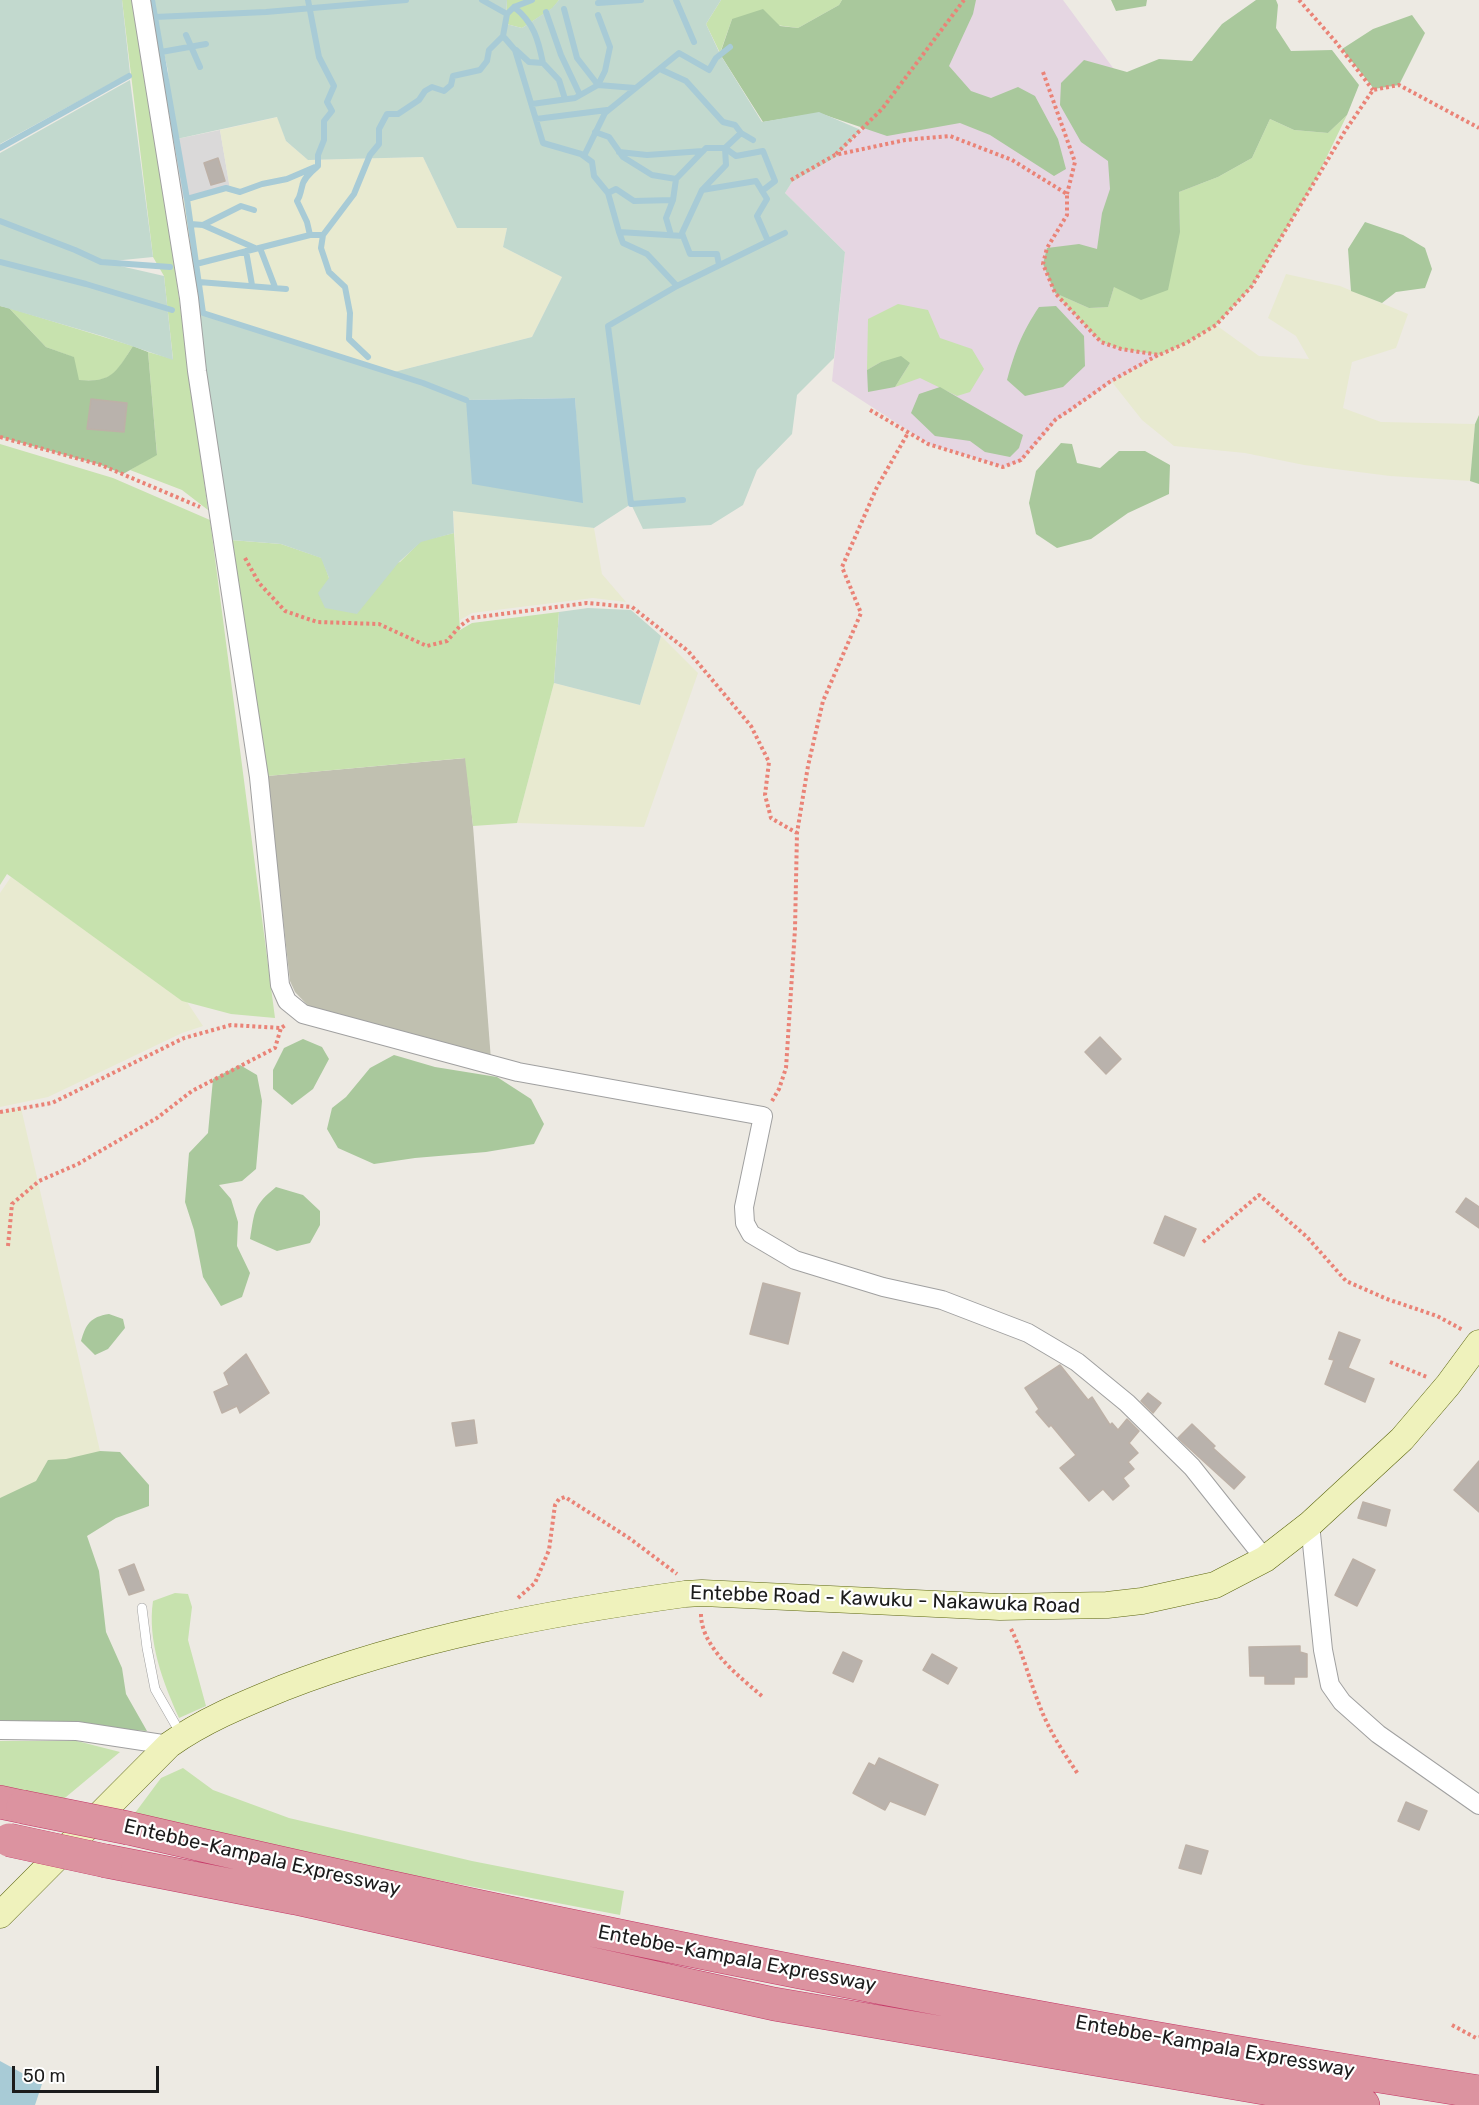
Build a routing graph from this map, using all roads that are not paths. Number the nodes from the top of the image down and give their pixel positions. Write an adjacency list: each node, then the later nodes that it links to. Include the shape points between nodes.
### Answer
1 (141, 0): 4 (street, via 259,777 280,985 287,1001 303,1014 518,1072 763,1116 744,1207 745,1223 751,1234 795,1260 942,1300 1018,1329 1077,1362 1127,1403 1192,1467)
2 (1474, 1338): 3 (main road, Entebbe Road - Kawuku - Nakawuka Road, via 1448,1385 1402,1439)
3 (1310, 1524): 4 (main road, Entebbe Road - Kawuku - Nakawuka Road); 9 (street, via 1330,1685 1342,1702 1378,1734)
4 (1266, 1559): 7 (main road, Entebbe Road - Kawuku - Nakawuka Road, via 1215,1585 1107,1605 1000,1607 702,1593 584,1608 495,1625 338,1667 243,1704)
5 (142, 1608): 7 (lane, via 155,1689)
6 (0, 1730): 7 (street, via 77,1731)
7 (176, 1740): 11 (main road, Entebbe Road - Kawuku - Nakawuka Road)
8 (12, 1804): 12 (highway, Entebbe-Kampala Expressway, bridge, via 338,1877 931,1998)
9 (1479, 1805)
10 (5, 1839): 13 (highway, Entebbe-Kampala Expressway, bridge, via 295,1898 774,2004)
11 (0, 1915)
12 (1479, 2092)
13 (1363, 2105)

